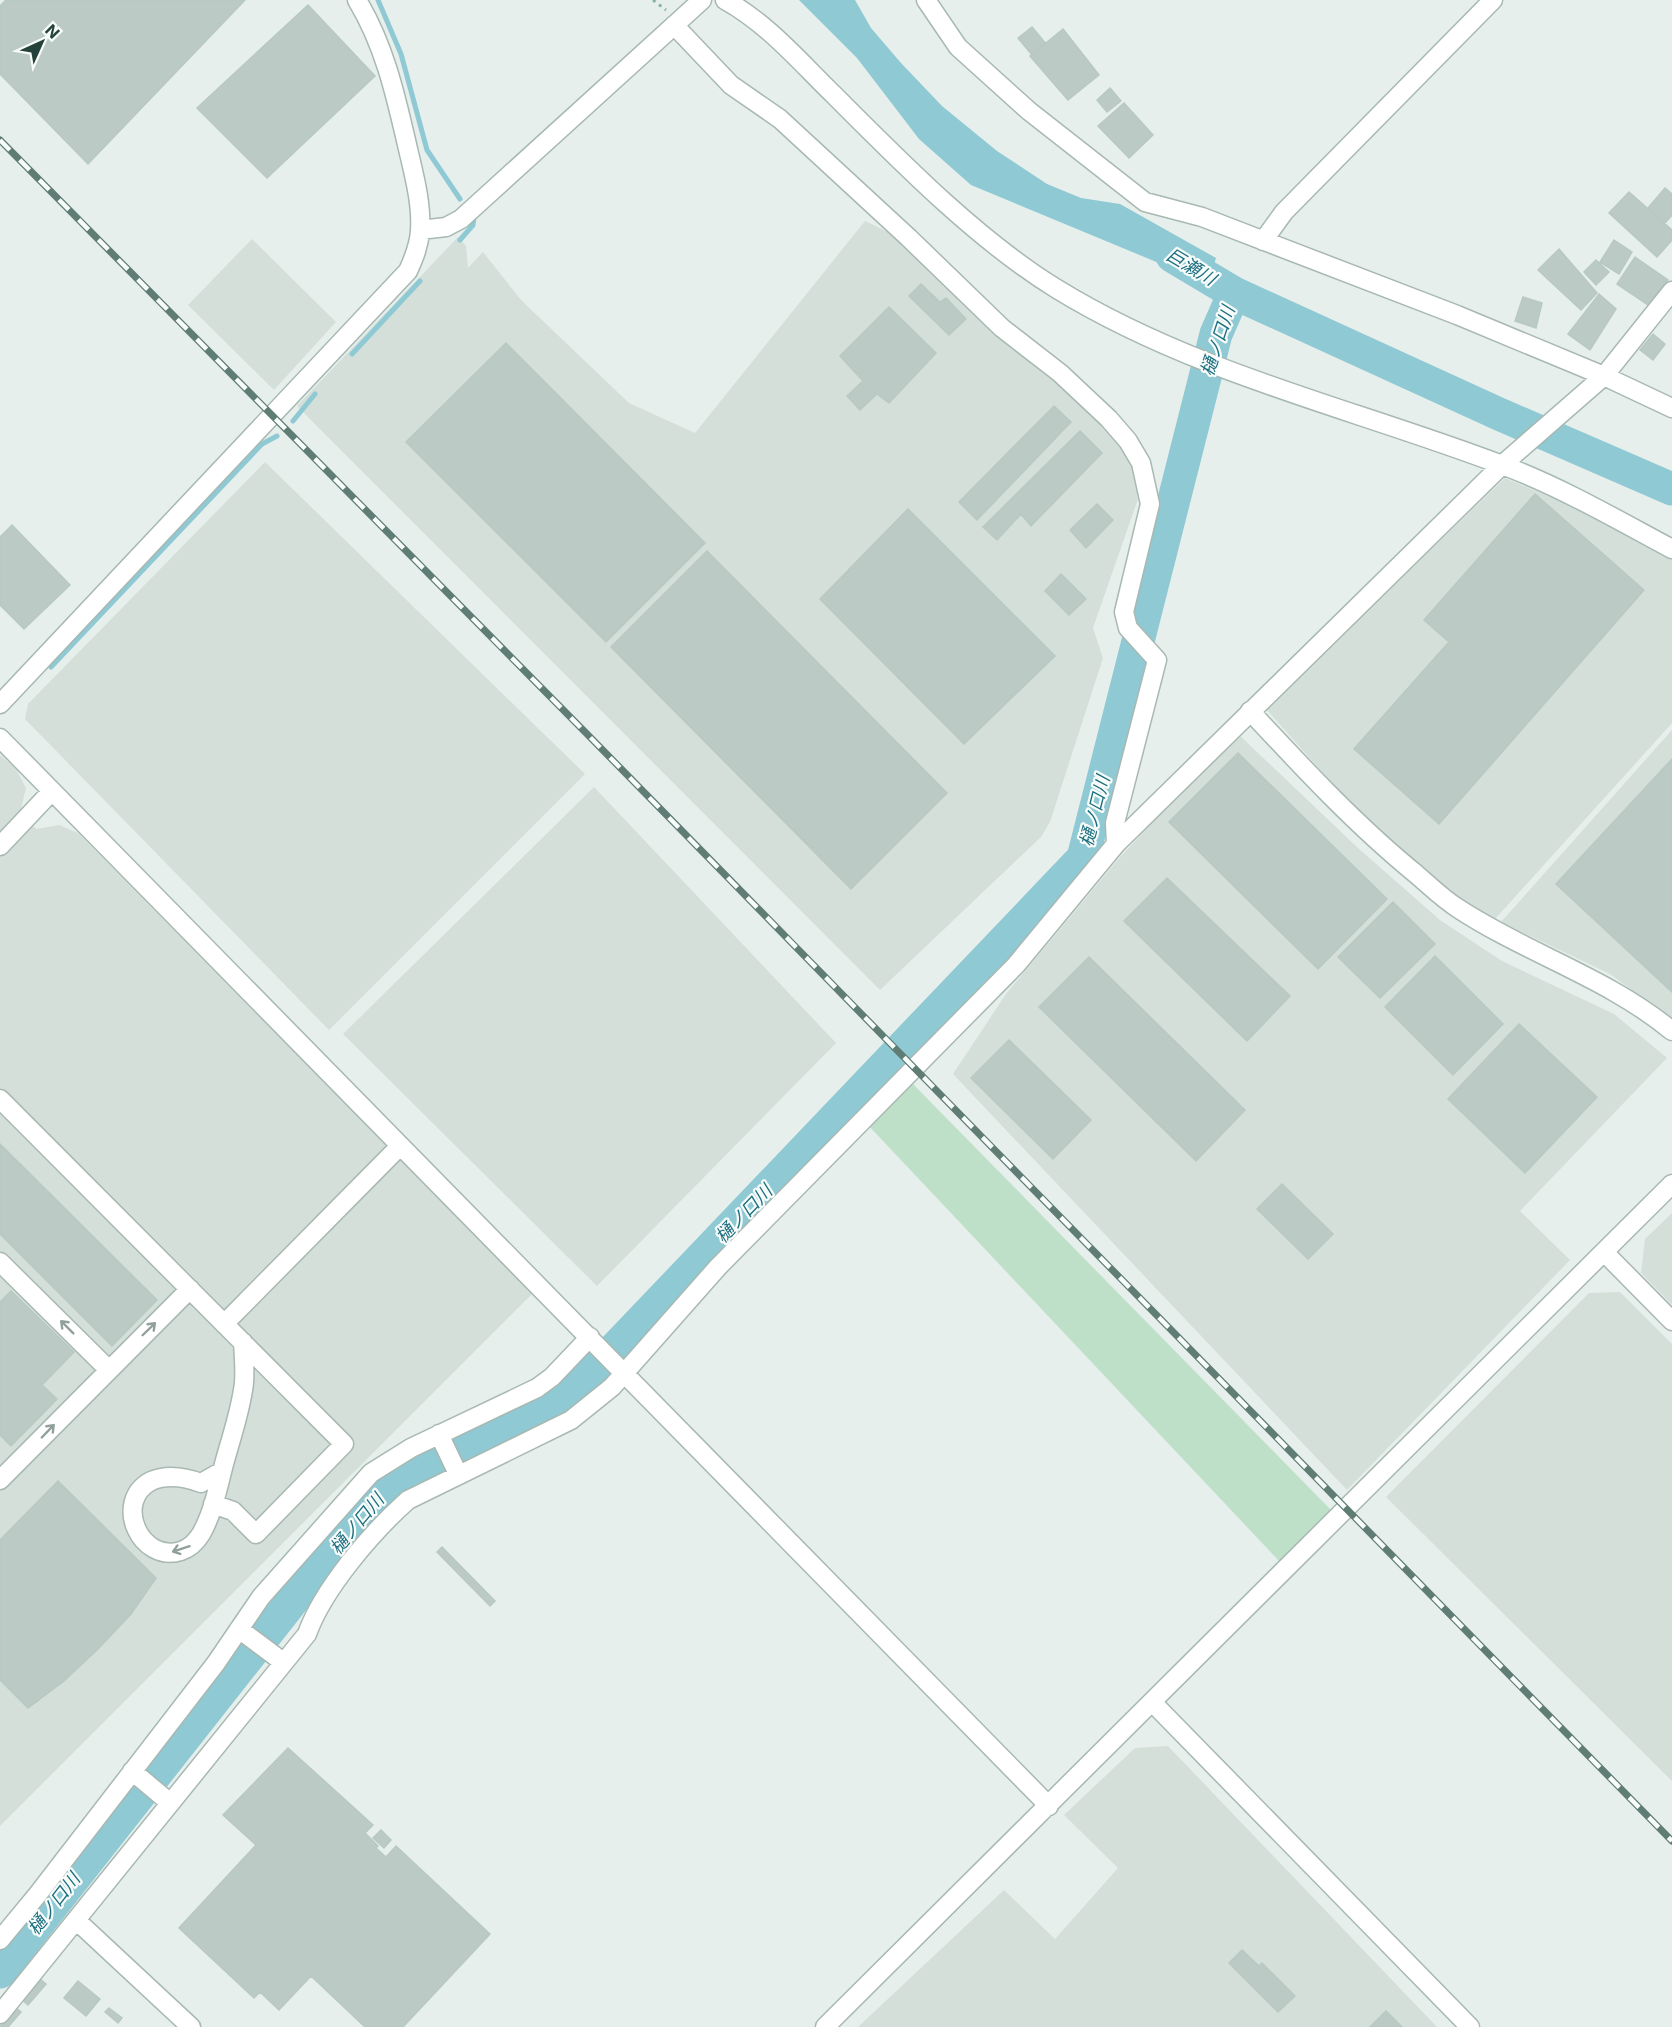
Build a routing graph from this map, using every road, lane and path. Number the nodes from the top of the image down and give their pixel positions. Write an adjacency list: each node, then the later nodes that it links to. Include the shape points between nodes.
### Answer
1 (357, 0): 7 (street, via 393,83 414,173)
2 (702, 0): 6 (street)
3 (725, 0): 12 (street, via 775,37 918,177 1055,288 1143,337 1186,355 1287,393)
4 (926, 0): 8 (street, via 958,47 1029,111 1145,202 1202,217)
5 (1493, 0): 8 (street, via 1284,212)
6 (674, 25): 7 (street, via 460,219 446,227); 18 (street, via 731,85 780,118 1002,328 1060,373 1109,419 1141,464 1150,504 1124,612 1128,628 1157,660 1115,823)
7 (420, 230): 14 (street, via 408,271 395,286)
8 (1263, 241): 10 (street, via 1457,315)
9 (1672, 291): 10 (street)
10 (1599, 381): 11 (street); 12 (street)
11 (1672, 408)
12 (1505, 463): 13 (street); 15 (street)
13 (1672, 549)
14 (0, 704)
15 (1250, 711): 18 (street); 20 (street, via 1332,799 1457,908 1505,937 1614,990)
16 (0, 738): 17 (street)
17 (52, 791): 19 (street); 22 (street)
18 (1116, 844): 32 (street, via 1016,965)
19 (0, 846)
20 (1672, 1031)
21 (0, 1099): 26 (street)
22 (400, 1146): 28 (street); 29 (street)
23 (1672, 1184): 24 (street)
24 (1604, 1252): 27 (street); 40 (street)
25 (0, 1262): 31 (street, one-way to 25)
26 (190, 1289): 28 (street); 31 (street, one-way to 26)
27 (1672, 1321)
28 (224, 1324): 30 (street)
29 (593, 1340): 32 (street); 33 (street, via 537,1388)
30 (243, 1342): 35 (street, via 243,1384); 37 (street, via 344,1444 256,1534 233,1511)
31 (108, 1369): 36 (street, one-way to 31)
32 (622, 1369): 34 (street, via 591,1407 571,1420); 43 (street)
33 (440, 1436): 34 (street); 38 (street, via 411,1448 371,1473 261,1597)
34 (456, 1470): 39 (street, via 390,1516 314,1613 307,1634)
35 (222, 1471): 37 (street); 37 (street, one-way to 35, via 199,1538 176,1552 152,1547 132,1520 135,1499 154,1480 176,1477 201,1483)
36 (2, 1473)
37 (213, 1504)
38 (242, 1632): 39 (street); 41 (street)
39 (280, 1660): 42 (street)
40 (1152, 1702): 43 (street); 49 (street)
41 (135, 1774): 42 (street); 45 (street)
42 (167, 1801): 44 (street)
43 (1049, 1806): 48 (street)
44 (76, 1920): 46 (street); 47 (street)
45 (0, 1940)
46 (0, 2014)
47 (191, 2027)
48 (825, 2027)
49 (1470, 2027)

